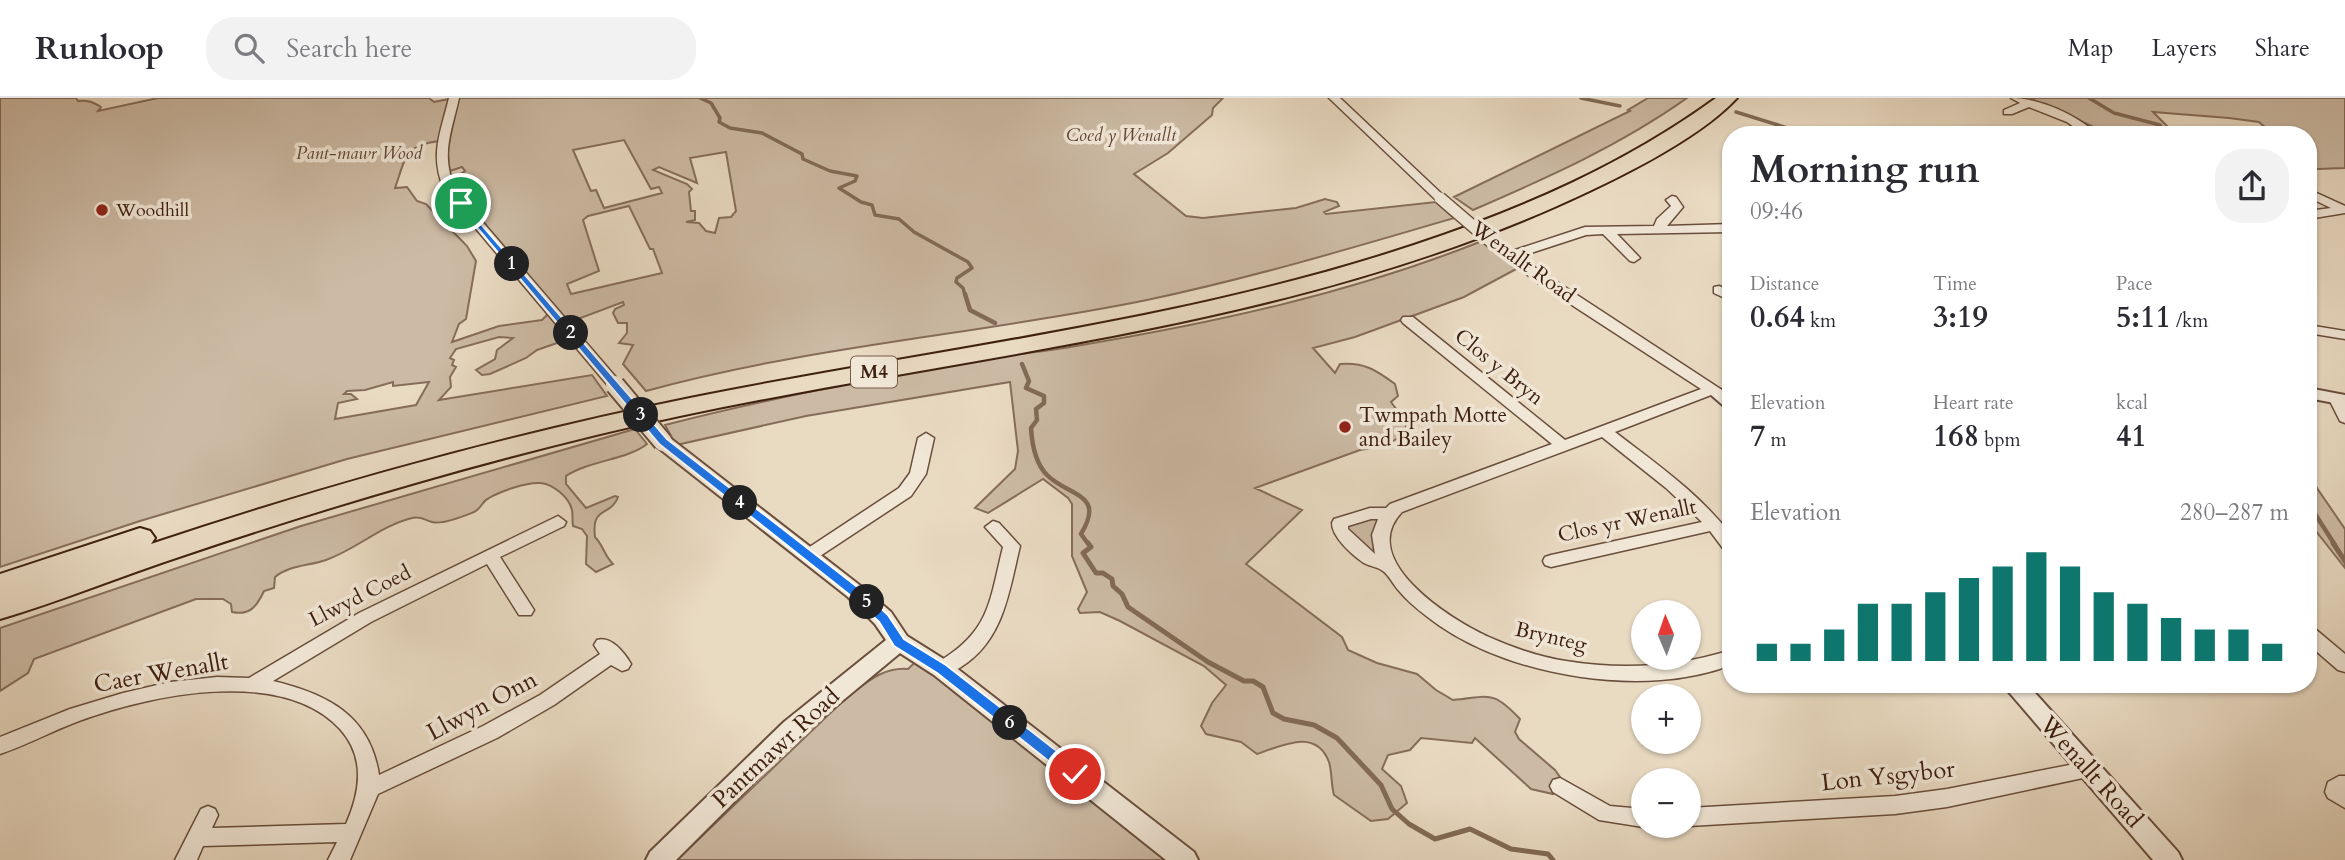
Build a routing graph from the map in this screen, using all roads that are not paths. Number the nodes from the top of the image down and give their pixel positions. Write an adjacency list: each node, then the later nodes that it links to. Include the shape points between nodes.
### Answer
1 (454, 98): 21 (street, via 441,141 444,173 452,192)
2 (1334, 98): 16 (street, Wenallt Road, bridge, via 1440,198)
3 (1702, 98): 40 (highway, M4, via 1614,155 1516,201 1430,234 1308,271 1141,310 783,372 504,432 230,509)
4 (1728, 98): 41 (highway, M4, via 1675,138 1579,190 1524,214 1296,290 1138,326 797,385 617,422 319,502)
5 (2016, 98): 6 (street)
6 (2029, 103): 7 (street); 8 (street)
7 (2008, 112)
8 (2080, 126)
9 (2317, 196): 11 (street)
10 (1672, 200): 13 (street, via 1677,207)
11 (2344, 210): 12 (street)
12 (2317, 214)
13 (1660, 229): 14 (street); 15 (street)
14 (1722, 229)
15 (1605, 230): 16 (street, via 1576,233); 17 (street)
16 (1510, 256): 22 (street, Wenallt Road)
17 (1633, 258)
18 (1408, 320): 30 (street, Clos y Bryn)
19 (2317, 330): 20 (street)
20 (2345, 335)
21 (615, 385): 29 (street, bridge)
22 (1722, 393)
23 (1722, 394): 27 (street, Brynteg)
24 (2317, 395): 25 (street)
25 (2340, 400): 26 (street)
26 (2345, 418)
27 (1604, 431): 30 (street, Brynteg); 33 (street)
28 (926, 438): 37 (street, via 918,474 905,492)
29 (663, 442): 37 (street)
30 (1563, 446): 31 (street, Brynteg)
31 (1390, 514): 39 (street, Brynteg, via 1380,533); 39 (street, Brynteg, via 1370,513 1340,523 1340,531 1369,558)
32 (558, 522): 36 (street, Llwyd Coed)
33 (1713, 525): 35 (street); 38 (street, Clos yr Wenallt)
34 (993, 527): 48 (street, via 1012,546 995,612 984,638 963,658)
35 (1722, 536)
36 (491, 556): 42 (street); 49 (street, Llwyd Coed, via 329,637)
37 (808, 556): 44 (street, via 874,608)
38 (1551, 561)
39 (1388, 566): 46 (street, Brynteg, via 1456,628 1504,651 1555,666 1595,671 1676,670)
40 (0, 585)
41 (0, 608)
42 (524, 610)
43 (2317, 641): 47 (street)
44 (899, 642): 48 (street); 64 (street, Pantmawr Road, via 792,729)
45 (613, 654): 55 (street, Llwyn Onn, via 547,700)
46 (1722, 662)
47 (2345, 665)
48 (942, 669): 65 (street)
49 (255, 684): 51 (street, Caer Wenallt, via 200,687 116,703 72,714); 55 (street, Caer Wenallt, via 295,692 327,706 346,723 368,764)
50 (2021, 693): 52 (street, Wenallt Road)
51 (0, 746)
52 (2090, 769): 58 (street, Lon Ysgybor, via 1895,805); 66 (street, Wenallt Road)
53 (2345, 785): 56 (street, via 2335,788)
54 (1560, 786): 59 (street, via 1606,814)
55 (369, 789): 60 (street)
56 (2345, 799)
57 (208, 814): 61 (street)
58 (1701, 816)
59 (1631, 817)
60 (351, 832): 61 (street); 63 (street)
61 (198, 837): 62 (street)
62 (186, 860)
63 (339, 860)
64 (659, 860)
65 (1185, 860)
66 (2169, 860)

